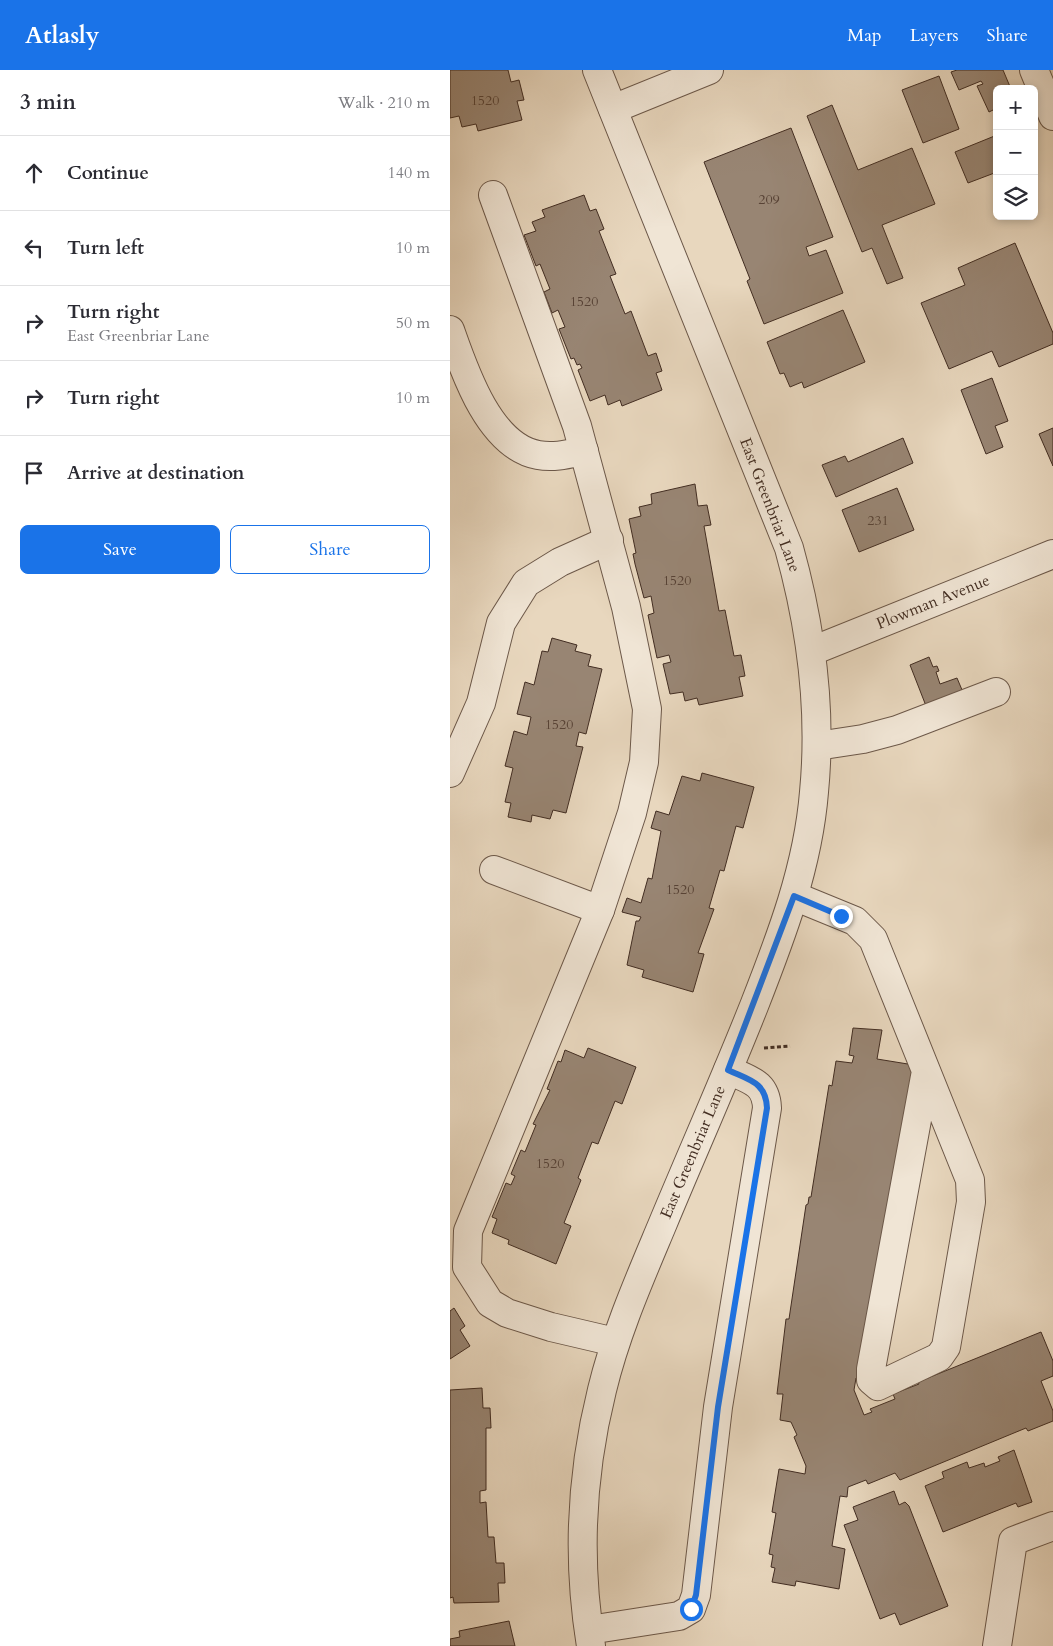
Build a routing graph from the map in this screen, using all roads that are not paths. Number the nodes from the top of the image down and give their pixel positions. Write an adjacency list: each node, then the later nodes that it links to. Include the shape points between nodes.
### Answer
1 (597, 70): 4 (street, East Greenbriar Lane)
2 (709, 70): 4 (street)
3 (1034, 70): 5 (street)
4 (613, 109): 11 (street, East Greenbriar Lane, via 789,548 804,601)
5 (1053, 116)
6 (493, 195): 8 (street)
7 (450, 330): 8 (street, via 466,376 485,412 514,443 537,454 560,456)
8 (584, 450): 9 (street)
9 (609, 540): 14 (street, via 560,562 526,583 501,623 481,703); 17 (street, via 647,709 644,762 632,813)
10 (1053, 554): 11 (street, Plowman Avenue)
11 (812, 651): 13 (street, East Greenbriar Lane)
12 (996, 692): 13 (street, via 897,730)
13 (817, 746): 16 (street, East Greenbriar Lane, via 808,834)
14 (450, 773)
15 (494, 870): 17 (street)
16 (794, 896): 18 (street, East Greenbriar Lane); 19 (street, via 855,921 873,939)
17 (600, 910): 20 (street, via 468,1231 467,1267 490,1303 507,1313)
18 (728, 1070): 20 (street, East Greenbriar Lane); 22 (street, via 761,1087 767,1108 718,1407 696,1595 691,1609 679,1616)
19 (926, 1071): 19 (street, via 970,1180 971,1202 946,1347 939,1357 878,1386 872,1380 871,1369)
20 (615, 1342): 22 (street, East Greenbriar Lane, via 601,1392 583,1513 582,1562)
21 (1053, 1526): 23 (street, via 1013,1542)
22 (590, 1638)
23 (997, 1646)

